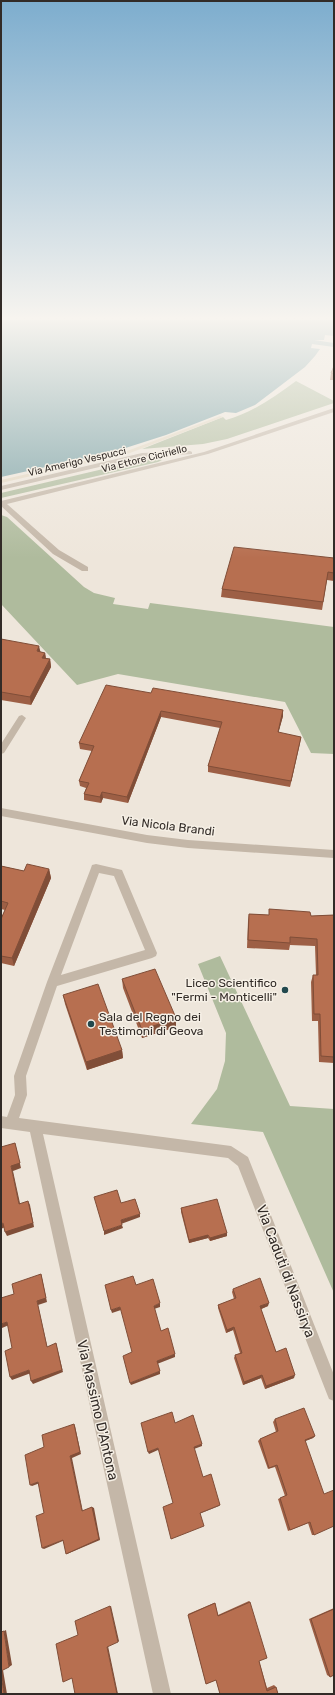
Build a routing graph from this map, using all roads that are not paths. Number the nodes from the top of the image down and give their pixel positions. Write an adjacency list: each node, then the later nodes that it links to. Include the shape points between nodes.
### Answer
1 (334, 410): 2 (street, Via Ettore Ciciriello)
2 (206, 453): 3 (street, Via Amerigo Vespucci, via 142,456); 4 (street, Via Ettore Ciciriello)
3 (1, 488)
4 (2, 503): 5 (street, via 56,552)
5 (85, 569)
6 (22, 718): 7 (street)
7 (1, 751)
8 (1, 812): 9 (street, Via Nicola Brandi, via 147,839)
9 (334, 854)
10 (53, 982): 10 (street, via 152,953 118,873 96,868); 11 (street, via 20,1076 21,1095)
11 (6, 1123): 12 (street)
12 (35, 1127): 13 (street, Via Caduti di Nassirya, via 231,1152 243,1162); 14 (street, Via Massimo D'Antona)
13 (334, 1394)
14 (162, 1694)

